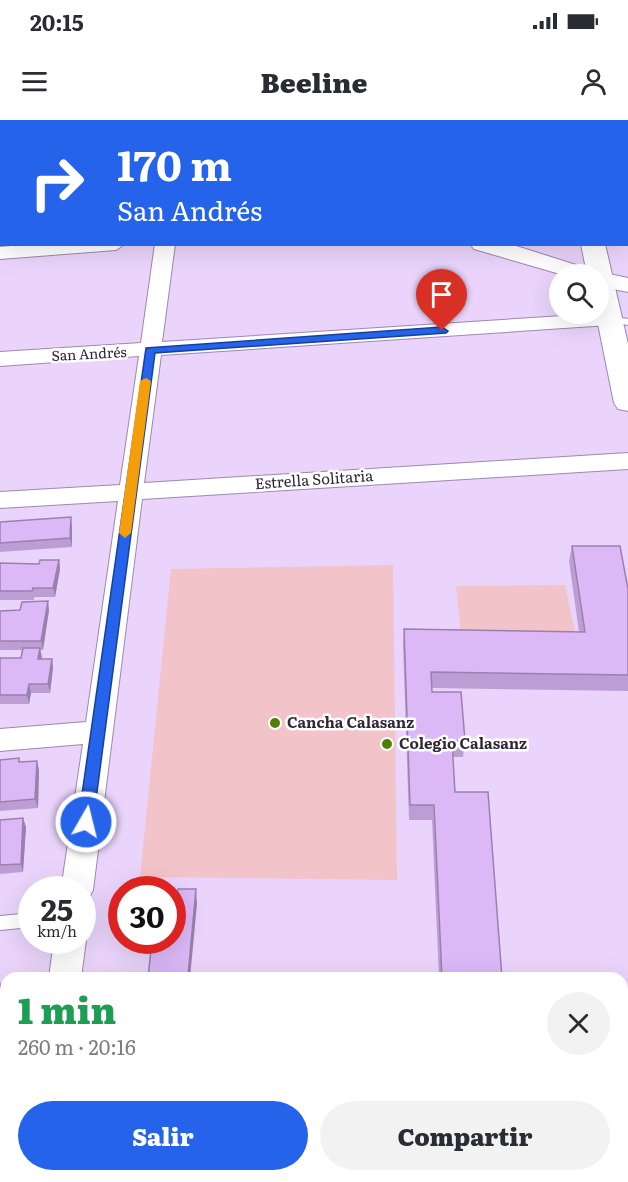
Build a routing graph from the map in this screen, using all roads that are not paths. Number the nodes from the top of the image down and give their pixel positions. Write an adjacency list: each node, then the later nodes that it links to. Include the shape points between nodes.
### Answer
1 (90, 246): 5 (street)
2 (165, 246): 12 (street)
3 (489, 246): 6 (street)
4 (593, 246): 7 (street)
5 (0, 253)
6 (550, 264)
7 (594, 264)
8 (609, 280): 9 (street)
9 (628, 285)
10 (609, 303): 11 (street)
11 (619, 321): 12 (street, San Andrés); 14 (street)
12 (150, 350): 13 (street, San Andrés); 17 (street)
13 (0, 359)
14 (624, 370): 15 (street)
15 (628, 403)
16 (628, 461): 17 (street, Estrella Solitaria)
17 (131, 492): 18 (street, Estrella Solitaria); 19 (street)
18 (0, 500)
19 (98, 732): 20 (street); 21 (street)
20 (0, 740)
21 (79, 876)
22 (18, 921): 23 (lane)
23 (0, 923)
24 (68, 954): 25 (street)
25 (66, 972)

